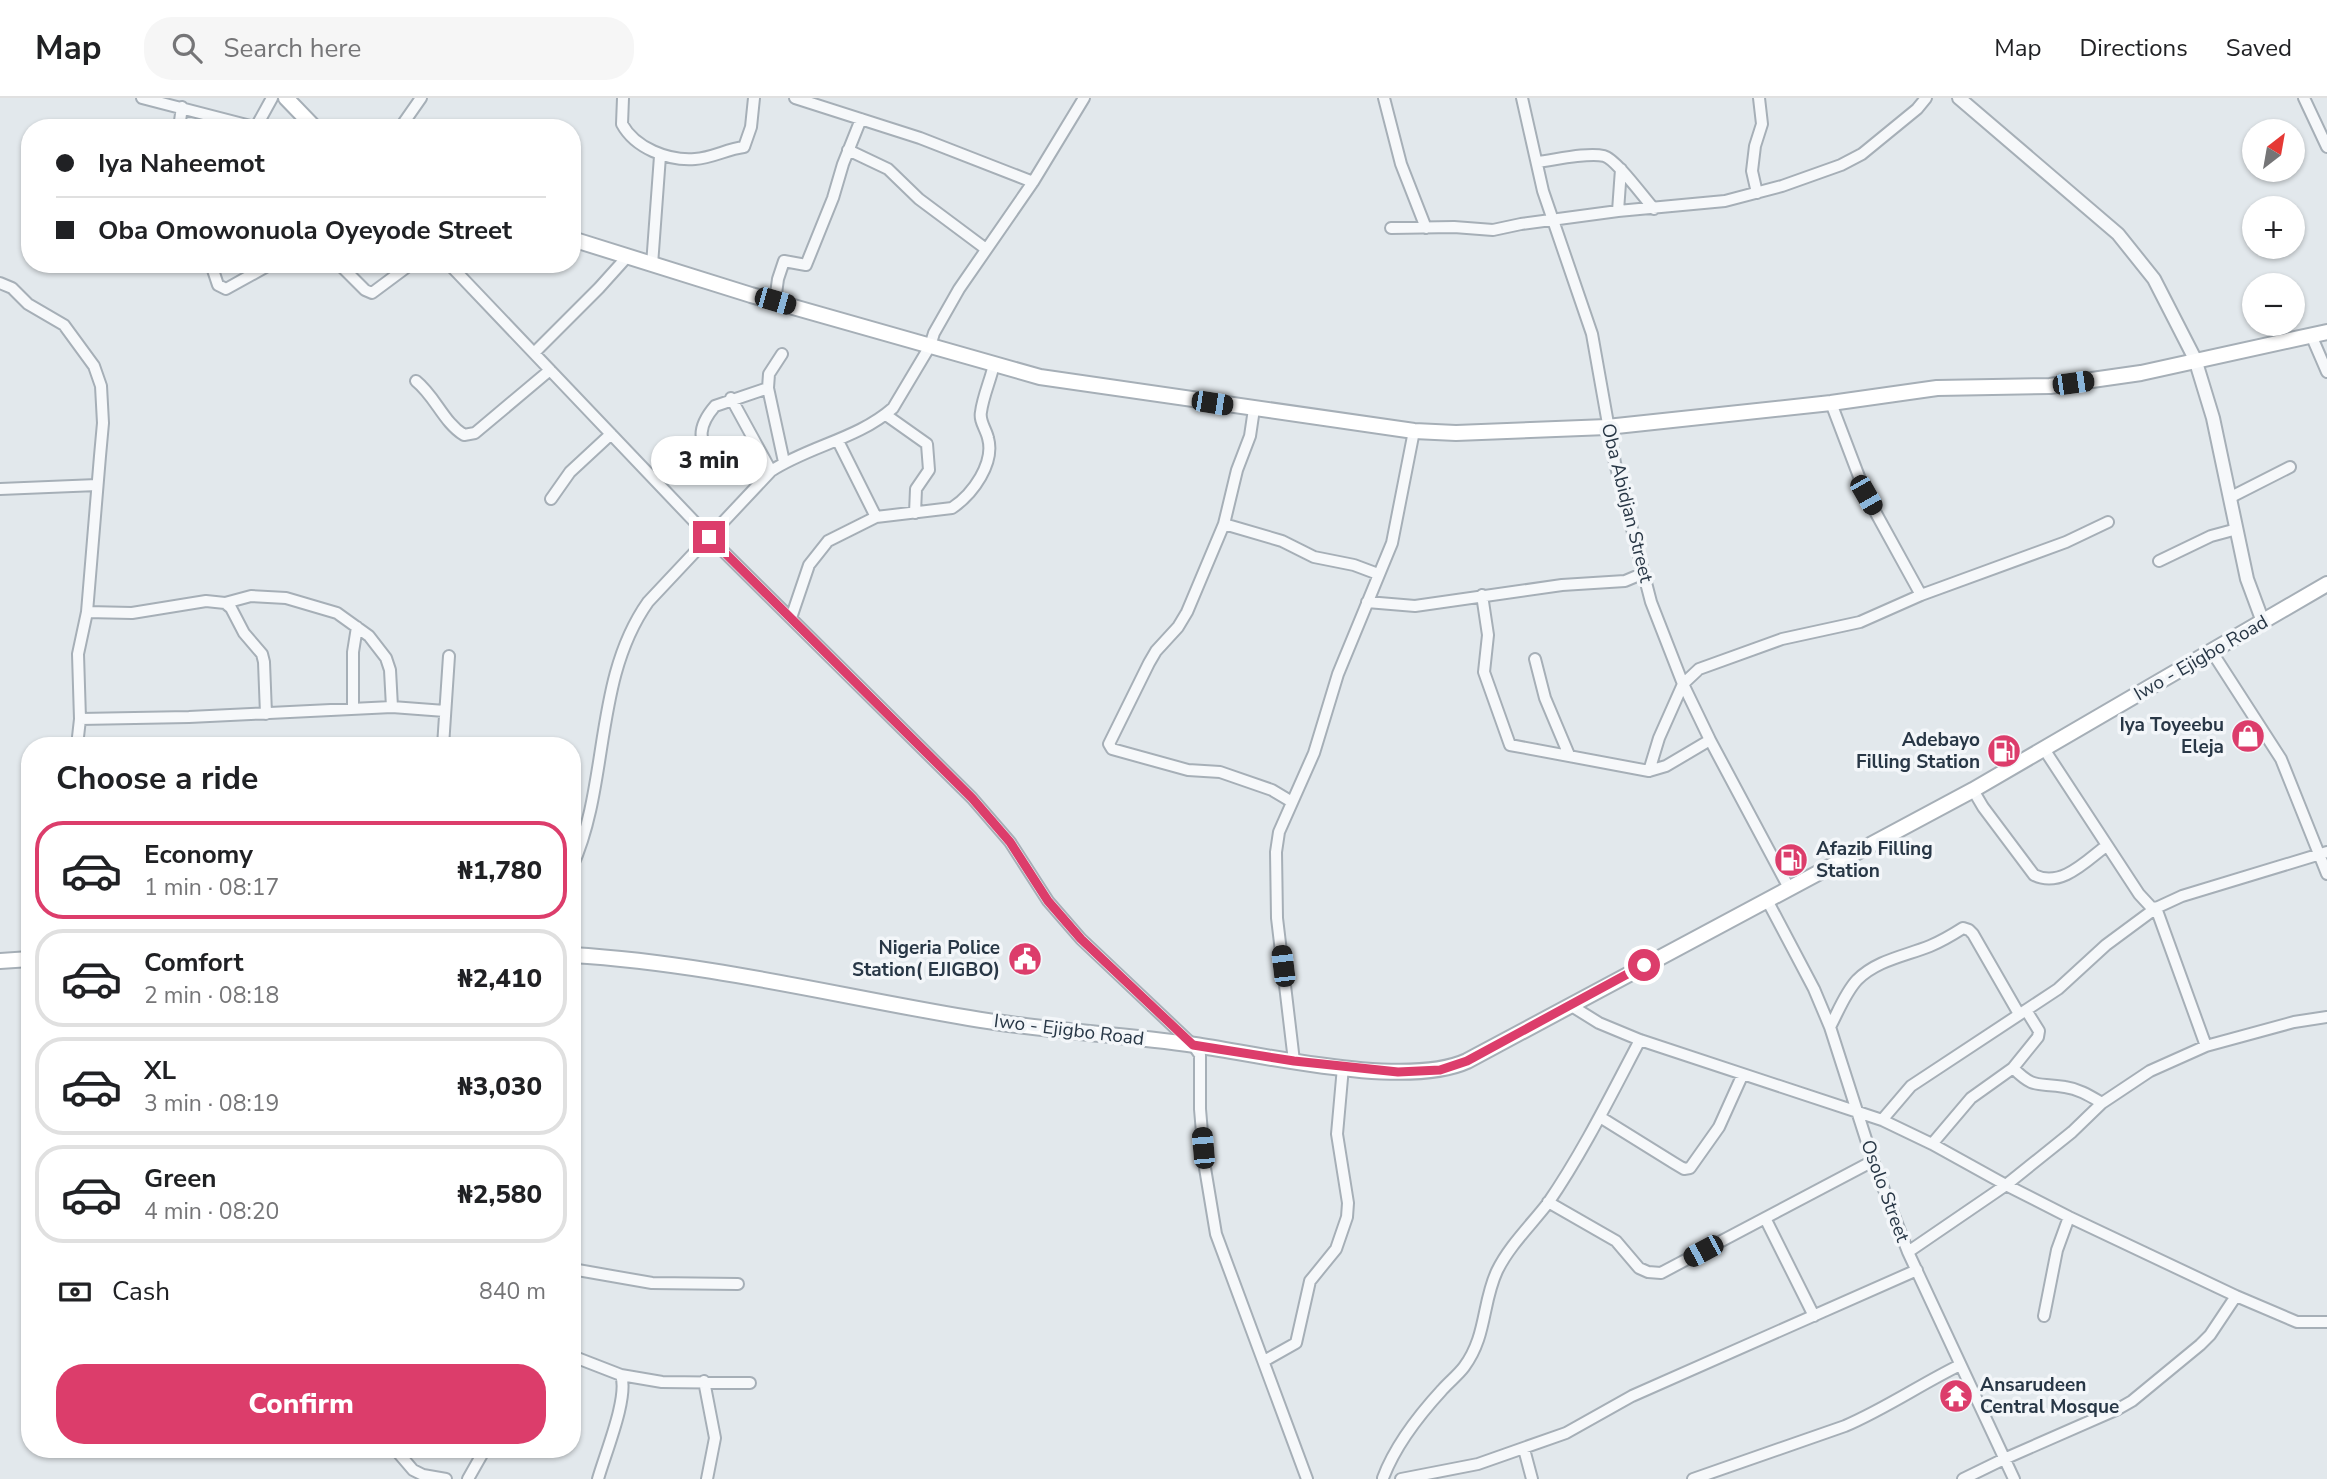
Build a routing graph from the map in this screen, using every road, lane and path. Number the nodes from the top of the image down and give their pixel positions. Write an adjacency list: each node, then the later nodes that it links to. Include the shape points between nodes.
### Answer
1 (142, 98): 15 (street)
2 (272, 98): 19 (street)
3 (286, 98): 16 (main road)
4 (421, 98): 22 (street)
5 (623, 98): 26 (street, via 625,129)
6 (754, 98): 26 (street, via 744,147 695,159)
7 (795, 98): 23 (street)
8 (1084, 98): 29 (street)
9 (1384, 98): 35 (street, via 1401,164)
10 (1522, 98): 27 (street, Oba Abidjan Street)
11 (1759, 98): 30 (street, via 1762,124 1752,171)
12 (1926, 98): 30 (street, via 1863,154)
13 (1959, 98): 52 (street, via 2118,234 2154,279)
14 (2304, 98): 24 (street)
15 (182, 107): 17 (street); 18 (street)
16 (300, 111): 20 (main road); 21 (main road)
17 (180, 119)
18 (227, 119)
19 (261, 119)
20 (307, 119)
21 (313, 119)
22 (406, 119)
23 (861, 119): 25 (street); 29 (street)
24 (2327, 147)
25 (848, 150): 37 (street, via 888,169 919,199); 46 (street, via 806,265 784,261)
26 (660, 156): 39 (street)
27 (1537, 162): 28 (street, via 1595,155 1606,156); 33 (street, Oba Abidjan Street)
28 (1621, 169): 31 (street); 32 (street)
29 (1032, 182): 37 (street)
30 (1757, 193): 31 (street)
31 (1654, 209): 32 (street)
32 (1618, 211): 33 (street)
33 (1552, 220): 35 (street, via 1493,230); 62 (street, Oba Abidjan Street, via 1592,334)
34 (1391, 228): 35 (street)
35 (1426, 228)
36 (581, 242): 38 (main road)
37 (986, 249): 49 (street, via 947,308)
38 (626, 258): 39 (main road); 50 (street)
39 (652, 265): 46 (main road)
40 (214, 273): 41 (street, via 218,285 226,289)
41 (255, 273)
42 (348, 273): 43 (street, via 372,293)
43 (399, 273)
44 (458, 273): 50 (street)
45 (0, 283): 70 (street, via 64,325 94,366 101,386 103,423)
46 (775, 301): 49 (main road)
47 (2327, 332): 48 (main road)
48 (2311, 335): 52 (main road); 55 (street)
49 (930, 346): 53 (main road); 61 (street)
50 (534, 353): 54 (street)
51 (782, 354): 57 (street, via 769,374)
52 (2195, 359): 59 (main road, via 2141,373 2050,386 1937,388); 72 (street)
53 (994, 364): 60 (main road, via 1067,383); 74 (street, via 981,411 990,453 978,479 952,508)
54 (550, 370): 56 (street, via 475,433 464,435); 64 (street)
55 (2327, 372)
56 (416, 381)
57 (768, 388): 58 (street); 66 (street)
58 (732, 398): 68 (street); 69 (street, via 710,412 701,439 712,457)
59 (1831, 403): 62 (main road); 85 (street, via 1866,495)
60 (1254, 409): 63 (main road); 77 (street)
61 (886, 415): 65 (street); 74 (street, via 927,444 929,470 916,489)
62 (1607, 427): 63 (main road); 81 (street, Oba Abidjan Street)
63 (1414, 431): 82 (street, via 1392,543)
64 (611, 434): 73 (street, via 570,472); 79 (street)
65 (838, 441): 66 (street); 75 (street)
66 (784, 462): 68 (street)
67 (2291, 467): 72 (street)
68 (771, 471): 69 (street)
69 (759, 481): 79 (street)
70 (97, 485): 71 (street); 88 (street)
71 (0, 489)
72 (2231, 497): 78 (street)
73 (551, 499)
74 (915, 513): 75 (street)
75 (876, 517): 89 (street, via 828,541 812,560)
76 (2108, 522): 85 (street)
77 (1224, 524): 82 (street, via 1282,541 1314,557); 108 (street, via 1187,612 1156,651 1109,744 1112,749 1188,770 1220,772)
78 (2236, 529): 80 (street); 90 (street)
79 (709, 537): 89 (street); 109 (street, via 648,602 628,634 613,681)
80 (2159, 561)
81 (1644, 573): 84 (street, via 1625,581); 95 (street, Oba Abidjan Street)
82 (1378, 574): 86 (street)
83 (2327, 584): 90 (main road, Iwo - Ejigbo Road)
84 (1482, 595): 86 (street, via 1415,606); 105 (street, via 1488,635 1484,672 1508,742 1514,747)
85 (1921, 595): 95 (street, via 1860,622 1782,639 1699,669)
86 (1367, 602): 108 (street)
87 (225, 603): 88 (street); 91 (street, via 251,596 286,598 337,613); 99 (street, via 262,654)
88 (87, 612): 100 (street, via 78,654)
89 (791, 618): 124 (street, via 972,798 1081,939)
90 (2263, 622): 92 (main road, Iwo - Ejigbo Road)
91 (357, 627): 96 (street); 97 (street, via 386,658)
92 (2212, 652): 104 (main road, Iwo - Ejigbo Road); 111 (street, via 2281,760)
93 (449, 656): 98 (street)
94 (1535, 659): 105 (street, via 1545,698)
95 (1683, 684): 103 (street, Oba Abidjan Street); 106 (street)
96 (353, 708): 97 (street); 99 (street)
97 (392, 708): 98 (street)
98 (445, 711): 102 (street)
99 (266, 714): 100 (street)
100 (80, 719): 101 (street)
101 (79, 737)
102 (444, 737)
103 (1710, 740): 106 (street); 113 (street, Oba Abidjan Street)
104 (2044, 749): 107 (main road, Iwo - Ejigbo Road); 110 (street)
105 (1569, 755): 106 (street)
106 (1649, 771)
107 (1973, 790): 110 (street, via 2034,875 2046,881 2059,879); 113 (main road, Iwo - Ejigbo Road)
108 (1292, 802): 126 (street, via 1279,832 1276,905)
109 (581, 843)
110 (2106, 846): 115 (street, via 2146,903)
111 (2323, 853): 112 (street); 115 (street, via 2182,895)
112 (2327, 874)
113 (1789, 888): 114 (main road, Iwo - Ejigbo Road)
114 (1767, 900): 119 (main road, Iwo - Ejigbo Road); 122 (street, Osolo Street)
115 (2156, 908): 120 (street); 125 (street)
116 (581, 956): 124 (main road, Iwo - Ejigbo Road, via 662,963 971,1018)
117 (21, 960): 118 (main road)
118 (0, 961)
119 (1570, 1005): 123 (street); 127 (main road, Iwo - Ejigbo Road, via 1456,1066 1398,1072)
120 (2022, 1012): 122 (street, via 1973,934 1964,928 1901,954 1857,980); 128 (street, via 2039,1031 2038,1037); 133 (street, via 1911,1086)
121 (2327, 1017): 125 (street)
122 (1830, 1027): 131 (street, Osolo Street)
123 (1640, 1040): 129 (street); 132 (street)
124 (1193, 1045): 126 (main road, Iwo - Ejigbo Road); 149 (street, via 1200,1055 1205,1168 1216,1234)
125 (2206, 1046): 130 (street, via 2150,1071)
126 (1294, 1061): 127 (main road, Iwo - Ejigbo Road)
127 (1343, 1067): 149 (street, via 1337,1134 1347,1217 1336,1249 1310,1281 1296,1343)
128 (2012, 1068): 130 (street, via 2035,1085 2077,1090); 134 (street, via 1971,1098)
129 (1742, 1076): 131 (street); 132 (street, via 1719,1126 1690,1168 1684,1169)
130 (2102, 1103): 136 (street)
131 (1856, 1111): 133 (street); 135 (street, Osolo Street)
132 (1600, 1116): 137 (street)
133 (1882, 1120): 134 (street)
134 (1932, 1144): 136 (street)
135 (1872, 1161): 139 (street); 140 (street, Osolo Street)
136 (2006, 1185): 138 (street); 140 (street)
137 (1548, 1202): 139 (street, via 1616,1241 1639,1268 1661,1273); 163 (street, via 1496,1272 1482,1332 1464,1368 1426,1408 1396,1451)
138 (2069, 1217): 144 (street); 146 (street, via 2057,1250)
139 (1765, 1218): 145 (street)
140 (1908, 1252): 141 (street, Osolo Street)
141 (1917, 1270): 145 (street); 150 (street, Osolo Street)
142 (581, 1271): 143 (street, via 652,1283)
143 (738, 1284)
144 (2236, 1296): 147 (street, via 2297,1322); 157 (street, via 2210,1335 2132,1401)
145 (1814, 1316): 154 (street)
146 (2044, 1317)
147 (2327, 1322)
148 (581, 1359): 151 (street)
149 (1264, 1361): 162 (street)
150 (1960, 1364): 157 (street, Osolo Street); 166 (street, via 1866,1418)
151 (621, 1375): 152 (street, via 662,1382); 160 (street, via 620,1408)
152 (704, 1381): 153 (street); 161 (street, via 715,1438)
153 (750, 1383)
154 (1524, 1449): 164 (street, via 1478,1464); 165 (street)
155 (403, 1458): 158 (street, via 423,1475)
156 (480, 1458): 159 (street)
157 (2004, 1458): 167 (street); 168 (street, Osolo Street)
158 (446, 1479)
159 (468, 1479)
160 (598, 1479)
161 (707, 1479)
162 (1307, 1479)
163 (1385, 1479)
164 (1401, 1479)
165 (1532, 1479)
166 (1693, 1479)
167 (1963, 1479)
168 (2014, 1479)

